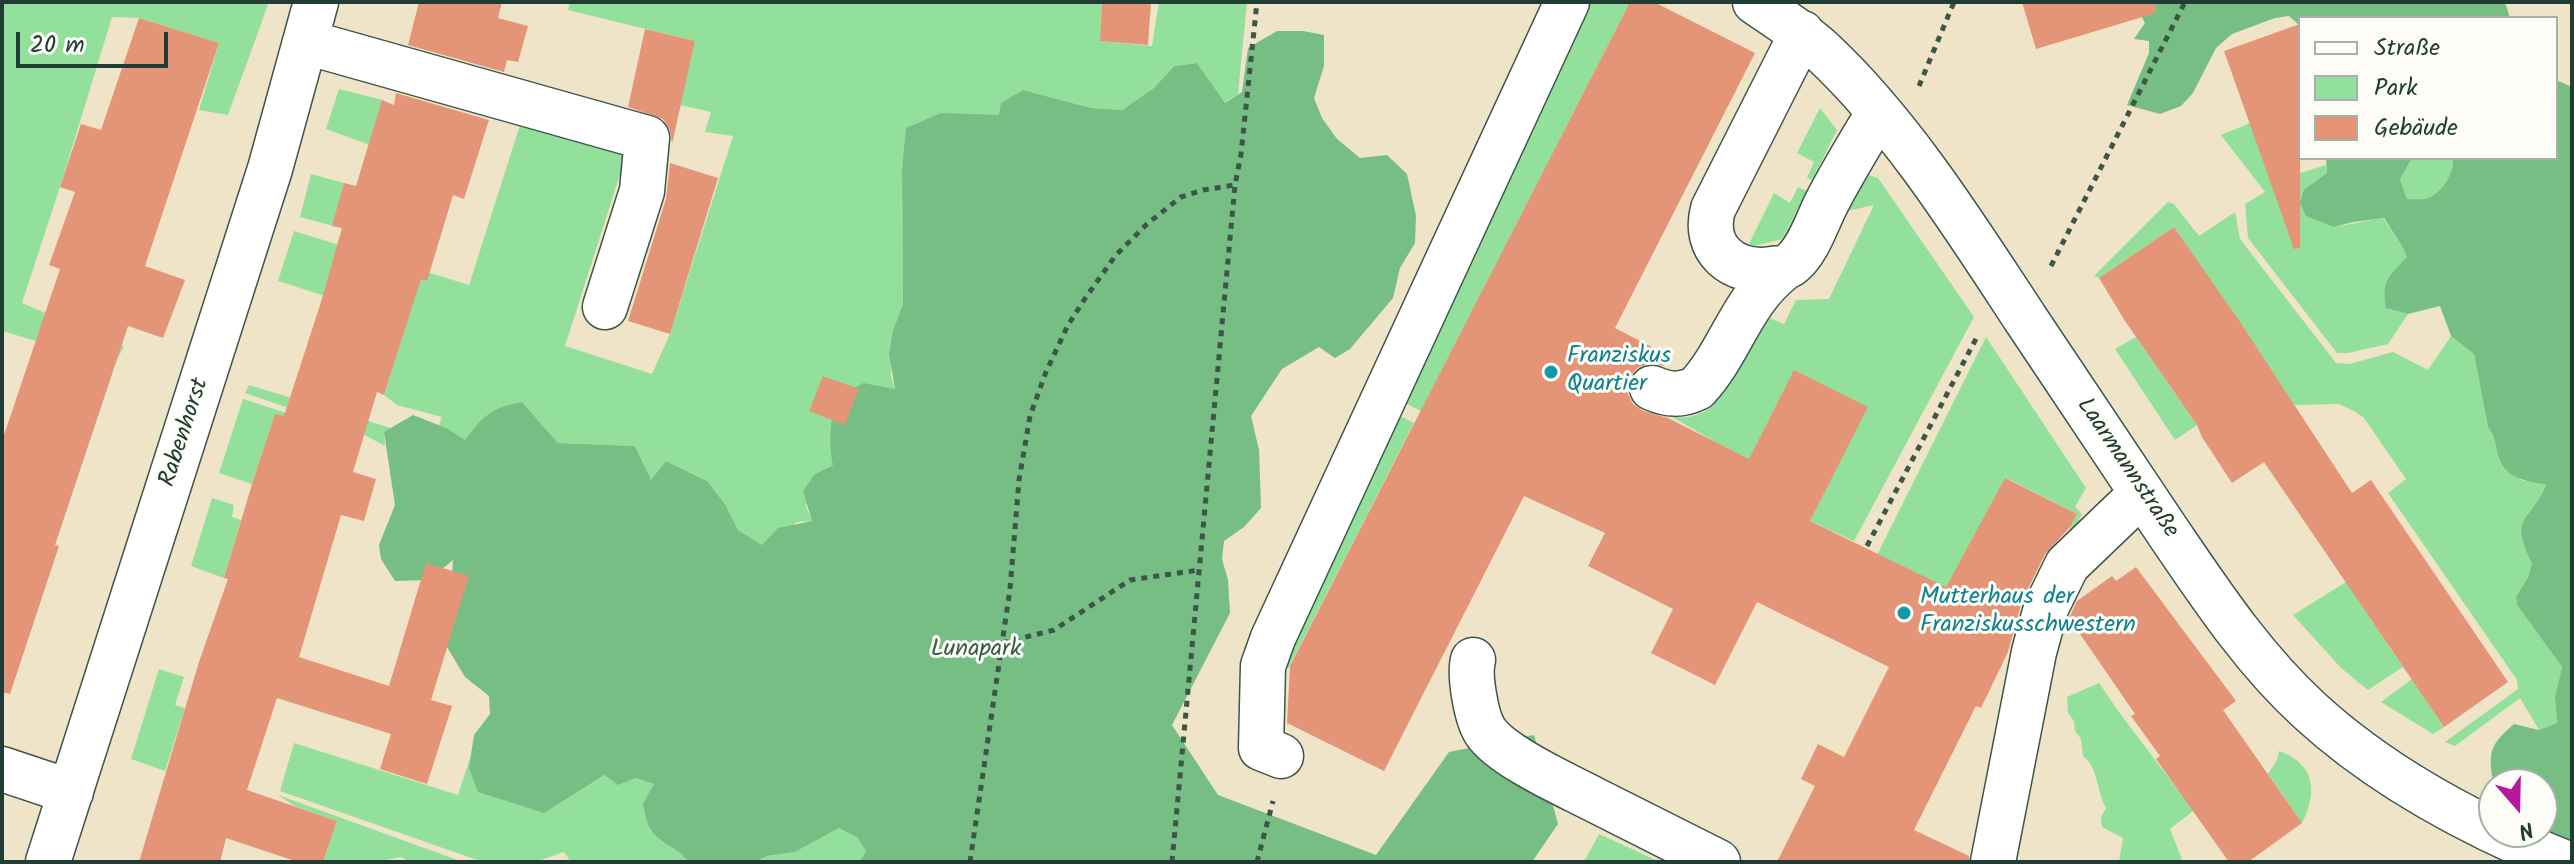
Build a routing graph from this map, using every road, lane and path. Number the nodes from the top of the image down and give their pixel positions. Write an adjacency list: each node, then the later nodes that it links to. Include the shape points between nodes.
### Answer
1 (1257, 2): 9 (path)
2 (1567, 2): 19 (street, via 1273,638 1263,666 1261,748)
3 (1755, 2): 7 (street, Laarmannstraße)
4 (1954, 2): 8 (path)
5 (2185, 2): 11 (path)
6 (311, 22): 12 (street, via 647,138 642,191); 21 (street, Rabenhorst, via 266,183)
7 (1802, 33): 8 (street, Laarmannstraße); 10 (street, via 1709,223 1723,258 1752,270)
8 (1889, 123): 10 (street, via 1799,255); 11 (street, Laarmannstraße)
9 (1235, 185): 16 (path); 17 (path, via 1181,197 1147,224 1116,255 1068,325 1030,416)
10 (1784, 268): 13 (street, via 1755,296 1697,388 1671,394)
11 (2014, 300): 14 (street, Laarmannstraße); 15 (path)
12 (605, 307)
13 (1652, 388)
14 (2142, 493): 28 (street, via 2067,565 2046,608); 29 (street, Laarmannstraße, via 2258,658 2318,719 2357,753 2431,798 2497,835)
15 (1867, 546)
16 (1199, 570): 17 (path, via 1130,580 1054,630); 25 (path)
17 (1002, 643): 24 (path)
18 (1473, 660): 27 (street, via 1470,669 1480,721 1494,741 1534,769)
19 (1281, 756)
20 (2, 769): 21 (street)
21 (71, 792): 23 (street, Rabenhorst)
22 (1273, 800): 26 (path)
23 (48, 862)
24 (970, 862)
25 (1172, 862)
26 (1257, 862)
27 (1718, 862)
28 (1993, 862)
29 (2563, 862)

